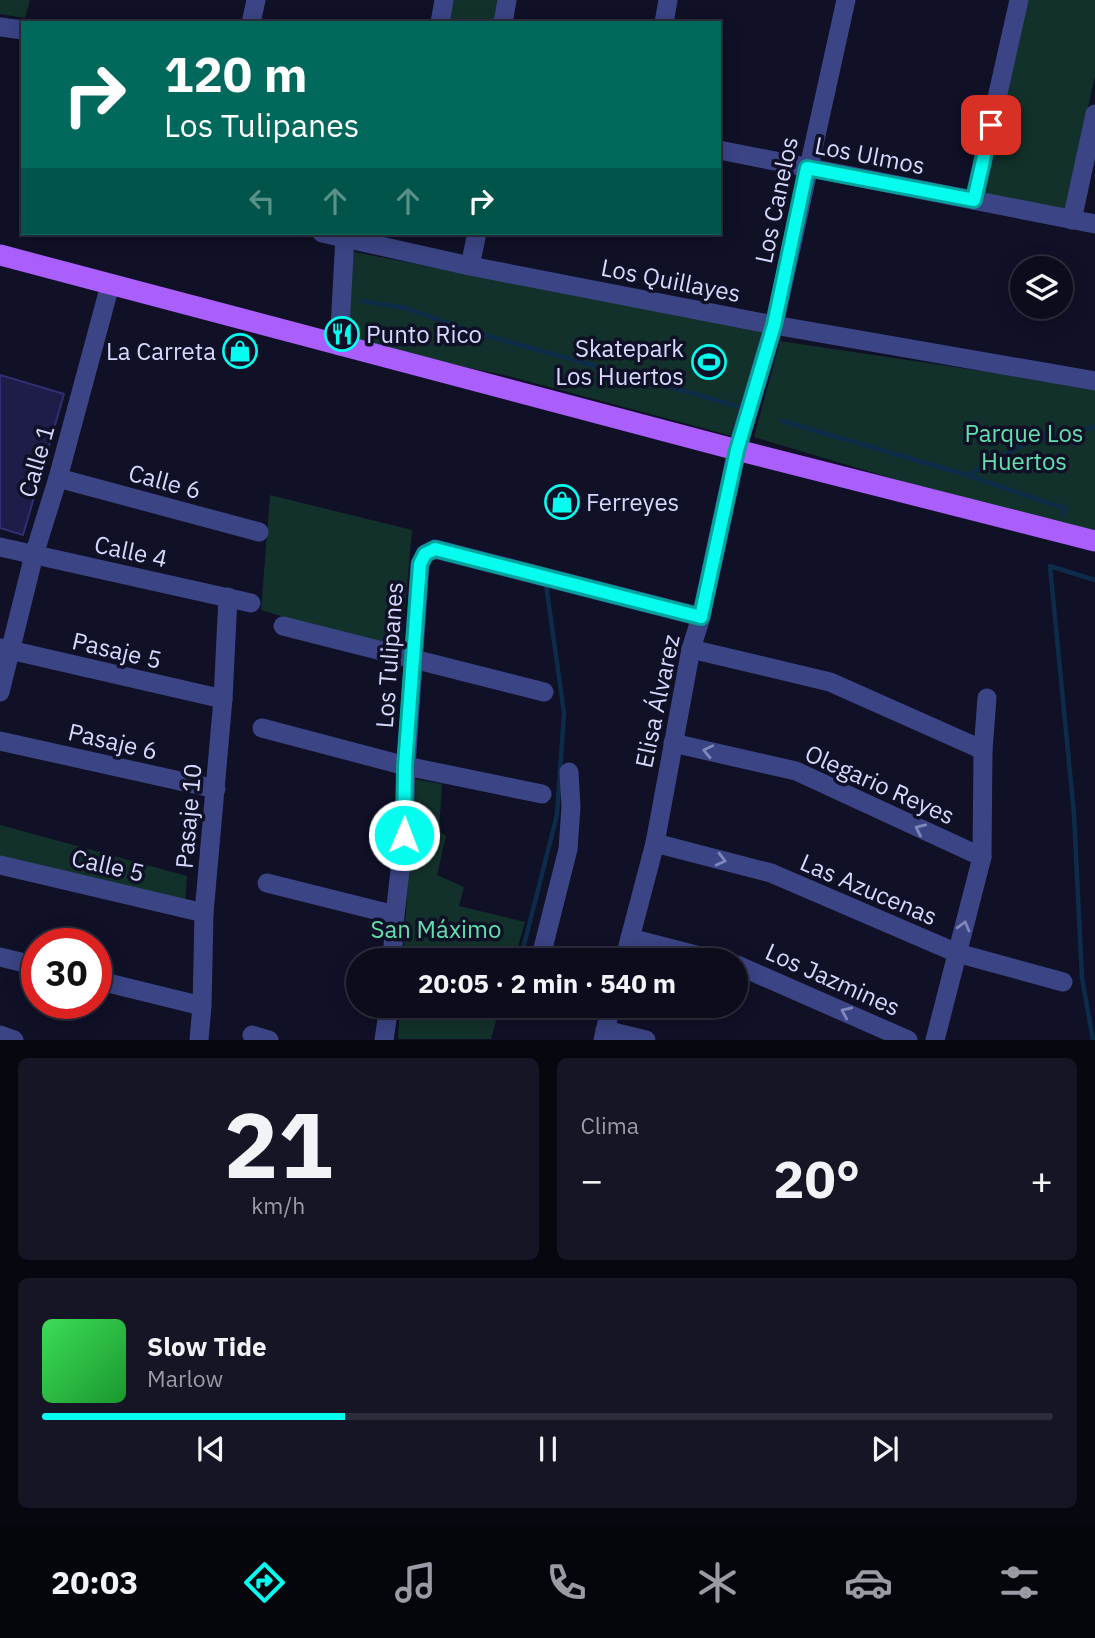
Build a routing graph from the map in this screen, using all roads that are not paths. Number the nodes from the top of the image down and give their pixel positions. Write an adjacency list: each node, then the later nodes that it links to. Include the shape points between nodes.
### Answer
1 (256, 0): 7 (street)
2 (444, 0): 8 (street)
3 (507, 0): 9 (street)
4 (668, 0): 10 (street)
5 (846, 0): 15 (street, Los Canelos)
6 (1018, 0): 16 (street)
7 (251, 21)
8 (440, 21)
9 (503, 21)
10 (664, 21)
11 (0, 27): 12 (street)
12 (21, 30)
13 (1095, 114): 17 (street)
14 (721, 150): 15 (street, Los Ulmos)
15 (807, 168): 16 (street, Los Ulmos); 25 (street, Los Canelos)
16 (974, 200): 17 (street, Los Ulmos)
17 (1072, 220): 18 (street, Los Ulmos)
18 (1095, 224)
19 (334, 235): 21 (street, Los Quillayes)
20 (477, 235): 23 (street)
21 (345, 237): 23 (street, Los Quillayes); 26 (street)
22 (0, 255): 24 (main road)
23 (470, 266): 25 (street, Los Quillayes)
24 (110, 285): 26 (main road); 29 (street, Calle 1)
25 (774, 325): 27 (street, Los Quillayes); 28 (street, Los Canelos)
26 (339, 346): 28 (main road)
27 (1095, 381)
28 (737, 450): 31 (main road); 36 (street, Elisa Álvarez)
29 (58, 478): 30 (street, Calle 6); 33 (street, Calle 1)
30 (259, 532)
31 (1095, 541)
32 (0, 547): 33 (street, Calle 4)
33 (34, 555): 34 (street, Calle 4); 38 (street, Calle 1)
34 (228, 597): 35 (street, Calle 4); 44 (street, Pasaje 10)
35 (251, 603)
36 (701, 617): 39 (street, Elisa Álvarez); 40 (street, Los Tulipanes, via 435,549 425,554 420,564)
37 (283, 626): 40 (street)
38 (6, 649): 42 (street, Calle 1); 44 (street, Pasaje 5)
39 (691, 649): 47 (street, Elisa Álvarez); 48 (street, via 830,682)
40 (414, 660): 41 (street); 49 (street, Los Tulipanes)
41 (544, 691)
42 (0, 692)
43 (987, 698): 48 (street)
44 (223, 699): 51 (street, Pasaje 10)
45 (262, 727): 49 (street)
46 (0, 741): 51 (street, Pasaje 6)
47 (673, 743): 53 (street, Elisa Álvarez); 54 (street, Olegario Reyes, one-way to 47, via 796,771)
48 (983, 750): 54 (street)
49 (405, 766): 52 (street); 58 (street, Los Tulipanes, via 404,835)
50 (569, 772): 61 (street, via 568,849)
51 (216, 789): 57 (street, Pasaje 10)
52 (542, 794)
53 (655, 843): 59 (street, Elisa Álvarez); 64 (street, Las Azucenas, one-way to 64, via 771,873)
54 (982, 857): 64 (street, one-way to 54)
55 (0, 866): 57 (street, Calle 5)
56 (267, 883): 58 (street)
57 (204, 913): 70 (street, Pasaje 10)
58 (395, 915): 60 (street, Los Tulipanes)
59 (630, 938): 62 (street, Elisa Álvarez); 63 (street)
60 (393, 948)
61 (543, 948)
62 (627, 948)
63 (669, 948)
64 (957, 953): 68 (street, Las Azucenas); 79 (street)
65 (0, 957): 66 (street)
66 (21, 962)
67 (748, 970): 78 (street, Los Jazmines, one-way to 67)
68 (1063, 982)
69 (112, 984): 70 (street)
70 (202, 1006): 75 (street, Pasaje 10)
71 (387, 1018): 76 (street)
72 (0, 1035): 74 (street)
73 (604, 1035): 77 (street)
74 (14, 1040)
75 (199, 1040)
76 (384, 1040)
77 (646, 1040)
78 (908, 1040)
79 (935, 1040)

